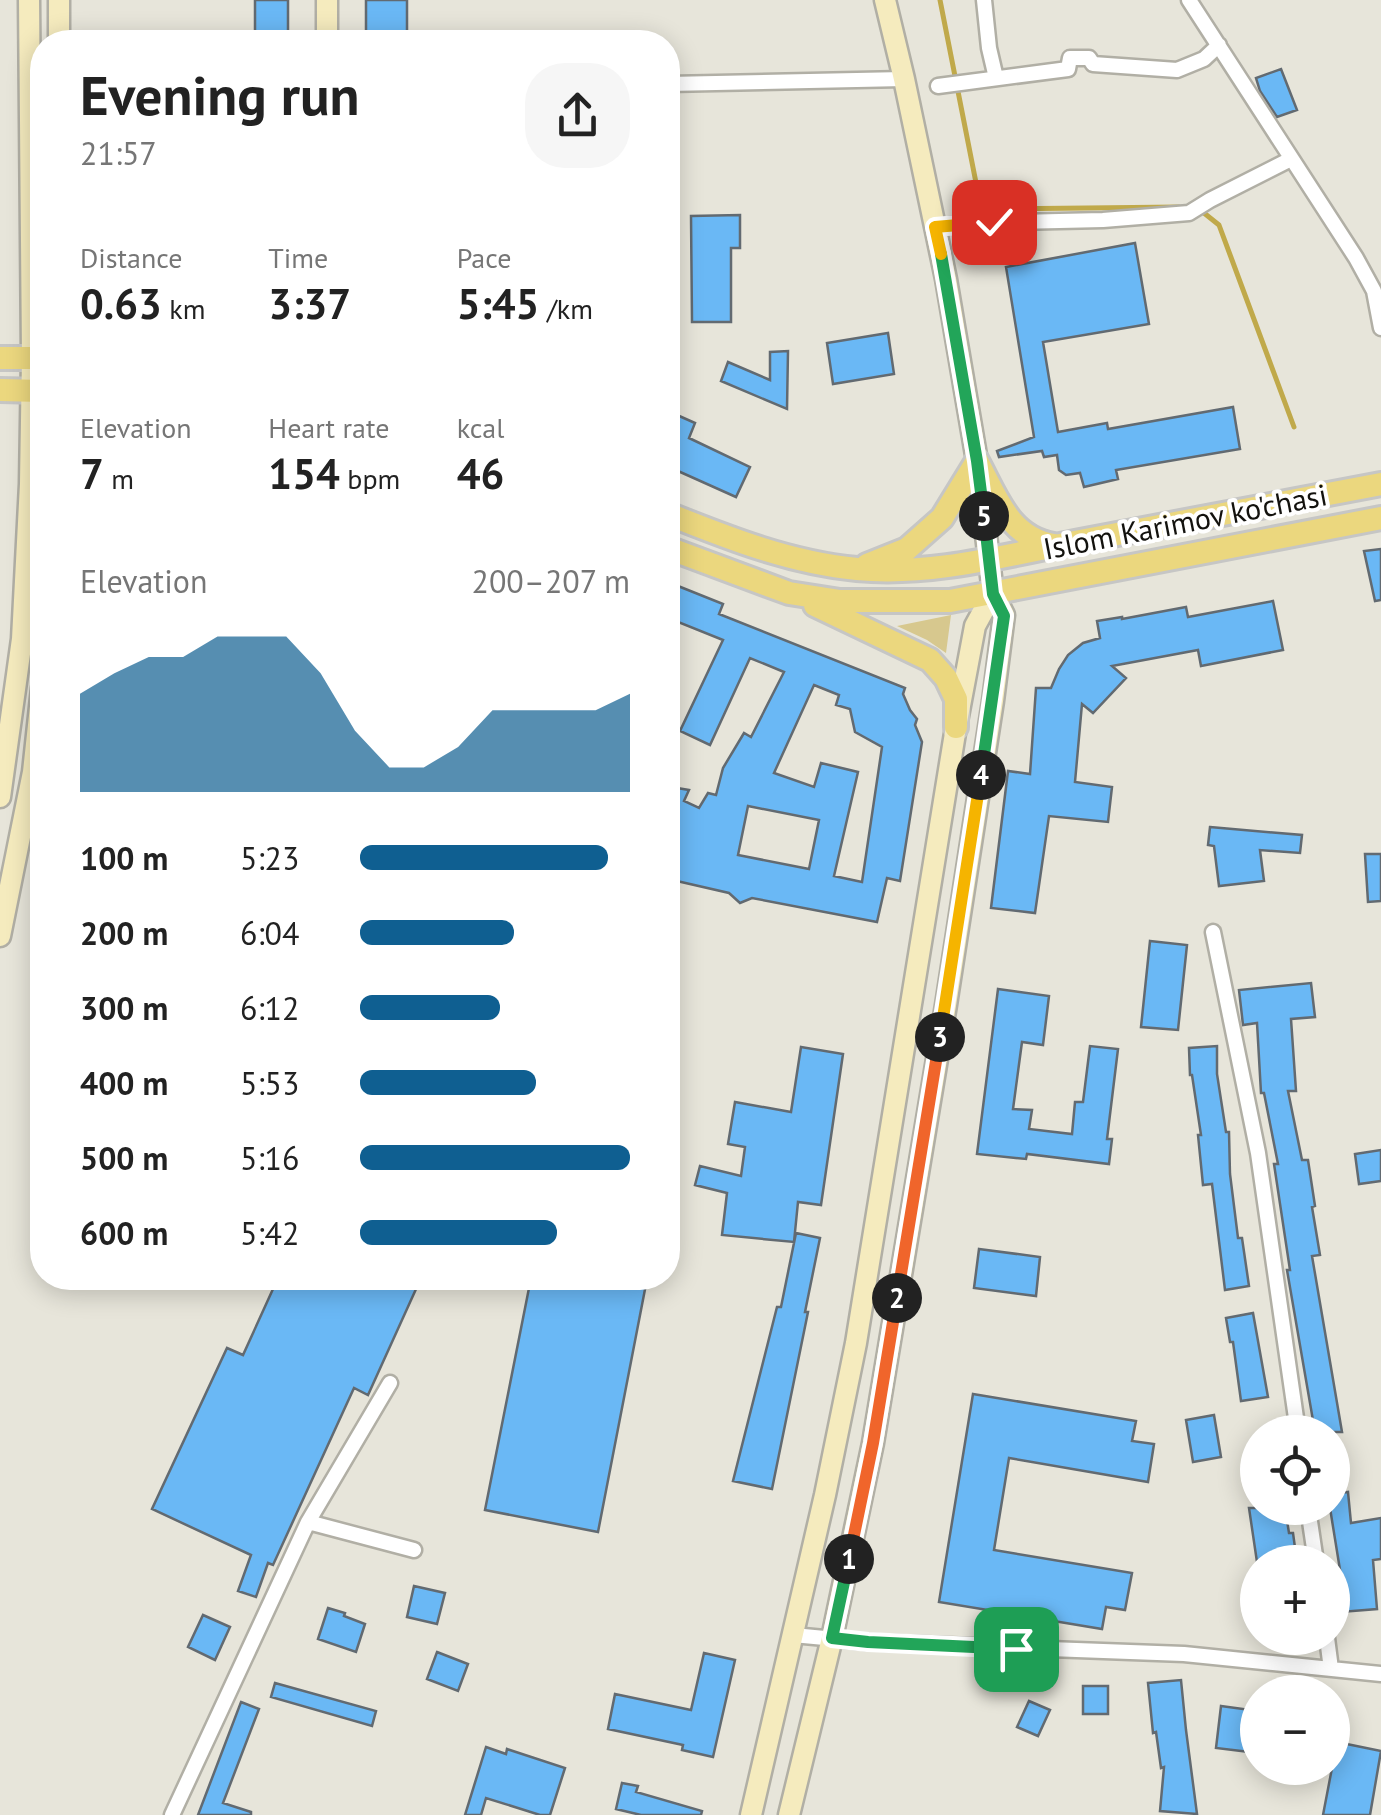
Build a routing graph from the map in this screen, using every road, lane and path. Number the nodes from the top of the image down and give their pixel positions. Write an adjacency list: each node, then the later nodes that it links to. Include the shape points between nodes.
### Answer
1 (29, 0): 9 (main road)
2 (58, 0): 7 (main road)
3 (327, 0): 8 (main road)
4 (885, 0): 12 (main road)
5 (984, 0): 11 (street)
6 (1189, 0): 10 (street)
7 (58, 30)
8 (327, 30)
9 (30, 45)
10 (1219, 45): 11 (street, via 1177,70 1070,58 1068,68); 15 (street)
11 (996, 78): 14 (street)
12 (904, 79): 13 (street); 16 (main road)
13 (680, 84)
14 (938, 86)
15 (1291, 159): 16 (street, via 1189,214); 17 (street, via 1374,291)
16 (935, 227): 22 (main road)
17 (1381, 328)
18 (0, 358): 19 (main road)
19 (30, 358)
20 (0, 390): 21 (main road)
21 (30, 391)
22 (977, 461): 27 (main road, via 1008,520 1039,543); 29 (main road); 30 (main road, via 942,518 907,549)
23 (1381, 484): 27 (main road, Islom Karimov ko'chasi)
24 (30, 507): 35 (main road, via 22,640)
25 (680, 518): 30 (main road, Islom Karimov ko'chasi, via 774,552)
26 (1381, 518): 32 (main road, Islom Karimov ko'chasi)
27 (1057, 546): 29 (main road, Islom Karimov ko'chasi)
28 (680, 552): 31 (main road)
29 (989, 560): 30 (main road, Islom Karimov ko'chasi); 32 (main road)
30 (857, 569)
31 (790, 593): 32 (main road, Islom Karimov ko'chasi, via 869,602); 33 (main road, via 930,660 956,700)
32 (993, 594): 33 (main road, via 975,626); 43 (main road, via 1004,616 993,701 876,1429)
33 (956, 726): 42 (main road, via 856,1343)
34 (30, 782): 37 (main road)
35 (0, 797)
36 (1213, 932): 39 (street, via 1258,1153)
37 (0, 936)
38 (390, 1383): 40 (street)
39 (1296, 1415)
40 (308, 1522): 41 (street); 47 (street)
41 (414, 1550)
42 (793, 1634): 43 (street); 48 (main road)
43 (832, 1638): 45 (street, via 1184,1654); 49 (main road)
44 (1330, 1655): 45 (street)
45 (1332, 1668): 46 (street)
46 (1381, 1674)
47 (172, 1815)
48 (752, 1815)
49 (789, 1815)

